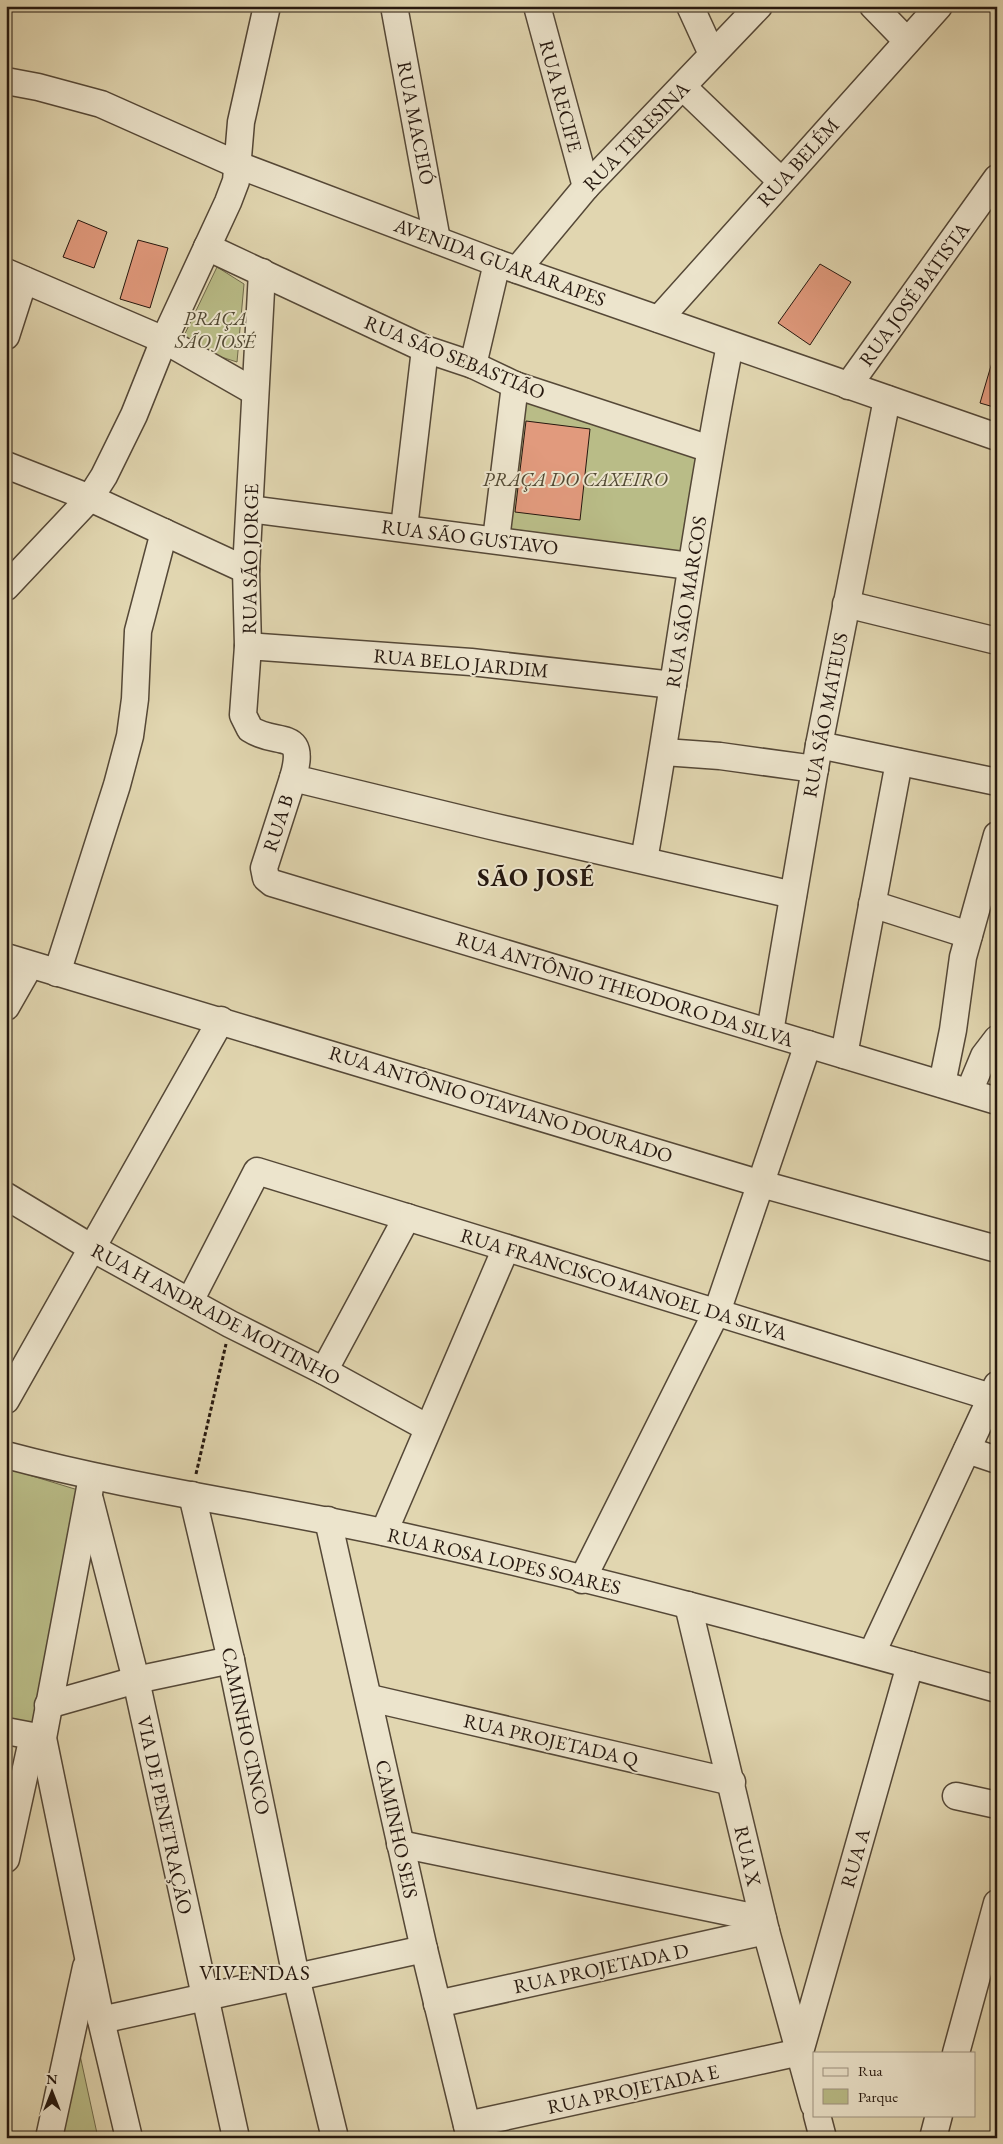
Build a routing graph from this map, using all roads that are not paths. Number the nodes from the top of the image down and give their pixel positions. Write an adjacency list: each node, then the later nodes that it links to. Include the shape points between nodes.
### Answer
1 (267, 6): 12 (street, via 241,122)
2 (394, 6): 16 (street, RUA MACEIÓ)
3 (536, 6): 15 (street, RUA RECIFE)
4 (690, 6): 9 (street)
5 (759, 6): 9 (street, RUA TERESINA)
6 (873, 6): 8 (street)
7 (939, 6): 8 (street, RUA BELÉM)
8 (907, 41): 14 (street, RUA BELÉM)
9 (712, 54): 11 (street, RUA TERESINA)
10 (6, 81): 12 (street, AVENIDA GUARARAPES, via 101,104)
11 (683, 87): 14 (street); 15 (street, RUA TERESINA)
12 (238, 165): 16 (street, AVENIDA GUARARAPES); 17 (street, via 236,181)
13 (997, 178): 28 (street, RUA JOSÉ BATISTA)
14 (782, 181): 21 (street, RUA BELÉM)
15 (586, 187): 18 (street, RUA TERESINA)
16 (438, 240): 18 (street, AVENIDA GUARARAPES)
17 (207, 247): 19 (street, RUA SÃO SEBASTIÃO); 23 (street)
18 (507, 266): 21 (street, AVENIDA GUARARAPES); 26 (street)
19 (262, 272): 25 (street, RUA SÃO SEBASTIÃO); 29 (street, RUA SÃO JORGE)
20 (15, 276): 22 (street); 23 (street)
21 (659, 319): 24 (street, AVENIDA GUARARAPES)
22 (6, 336)
23 (164, 340): 29 (street); 34 (street, via 134,415)
24 (730, 345): 28 (street, AVENIDA GUARARAPES); 32 (street, RUA SÃO MARCOS)
25 (425, 349): 26 (street, RUA SÃO SEBASTIÃO); 36 (street)
26 (473, 365): 27 (street, RUA SÃO SEBASTIÃO)
27 (516, 385): 32 (street, RUA SÃO SEBASTIÃO); 38 (street)
28 (848, 386): 30 (street, AVENIDA GUARARAPES)
29 (254, 392): 35 (street, RUA SÃO JORGE)
30 (887, 399): 31 (street, AVENIDA GUARARAPES); 42 (street, RUA SÃO MATEUS)
31 (997, 437)
32 (710, 449): 39 (street, RUA SÃO MARCOS)
33 (6, 465): 34 (street)
34 (90, 498): 37 (street); 41 (street)
35 (250, 509): 36 (street, RUA SÃO GUSTAVO); 40 (street, RUA SÃO JORGE)
36 (404, 528): 38 (street, RUA SÃO GUSTAVO)
37 (164, 532): 40 (street); 58 (street, via 138,631 130,736)
38 (496, 540): 39 (street, RUA SÃO GUSTAVO)
39 (690, 566): 45 (street, RUA SÃO MARCOS)
40 (246, 570): 44 (street, RUA SÃO JORGE)
41 (6, 587)
42 (846, 604): 43 (street); 47 (street, RUA SÃO MATEUS)
43 (997, 641)
44 (248, 646): 45 (street, RUA BELO JARDIM, via 471,662); 49 (street, RUA SÃO JORGE, via 245,723 254,732 289,741 296,748)
45 (673, 685): 46 (street, RUA SÃO MARCOS)
46 (664, 752): 47 (street); 52 (street, RUA SÃO MARCOS)
47 (817, 757): 48 (street); 54 (street, RUA SÃO MATEUS)
48 (899, 762): 50 (street); 55 (street)
49 (293, 778): 52 (street); 53 (street, RUA B)
50 (997, 782)
51 (995, 847): 56 (street)
52 (644, 860): 54 (street)
53 (264, 868): 61 (street, RUA ANTÔNIO THEODORO DA SILVA, via 266,878 272,883)
54 (793, 895): 61 (street, RUA SÃO MATEUS)
55 (872, 904): 56 (street); 64 (street)
56 (970, 935): 65 (street, via 963,957)
57 (18, 961): 58 (street, RUA ANTÔNIO OTAVIANO DOURADO); 59 (street)
58 (57, 973): 60 (street, RUA ANTÔNIO OTAVIANO DOURADO)
59 (6, 1007)
60 (221, 1020): 68 (street, RUA ANTÔNIO OTAVIANO DOURADO); 71 (street)
61 (770, 1032): 63 (street, RUA ANTÔNIO THEODORO DA SILVA)
62 (997, 1039): 66 (street, via 984,1056)
63 (808, 1044): 64 (street, RUA ANTÔNIO THEODORO DA SILVA); 68 (street)
64 (844, 1055): 65 (street, RUA ANTÔNIO THEODORO DA SILVA)
65 (942, 1084): 66 (street, RUA ANTÔNIO THEODORO DA SILVA)
66 (969, 1092): 67 (street, RUA ANTÔNIO THEODORO DA SILVA)
67 (997, 1101)
68 (761, 1183): 73 (street, RUA ANTÔNIO OTAVIANO DOURADO); 75 (street)
69 (6, 1196): 71 (street, RUA H ANDRADE MOITINHO)
70 (407, 1217): 72 (street, RUA FRANCISCO MANOEL DA SILVA); 74 (street, RUA FRANCISCO MANOEL DA SILVA, via 257,1171); 76 (street)
71 (92, 1248): 74 (street, RUA H ANDRADE MOITINHO); 78 (street)
72 (506, 1248): 75 (street, RUA FRANCISCO MANOEL DA SILVA); 79 (street)
73 (997, 1249)
74 (190, 1301): 76 (street, RUA H ANDRADE MOITINHO)
75 (716, 1312): 77 (street, RUA FRANCISCO MANOEL DA SILVA); 87 (street)
76 (324, 1371): 79 (street, RUA H ANDRADE MOITINHO)
77 (994, 1391): 80 (street)
78 (6, 1400)
79 (428, 1428): 86 (street)
80 (967, 1450): 82 (street); 89 (street)
81 (6, 1455): 83 (street, RUA ROSA LOPES SOARES)
82 (997, 1460)
83 (90, 1485): 84 (street, RUA ROSA LOPES SOARES); 92 (street, VIA DE PENETRAÇÃO); 95 (street)
84 (192, 1494): 85 (street, RUA ROSA LOPES SOARES); 90 (street, CAMINHO CINCO)
85 (328, 1520): 86 (street, RUA ROSA LOPES SOARES); 94 (street, CAMINHO SEIS)
86 (384, 1532): 87 (street, RUA ROSA LOPES SOARES)
87 (582, 1580): 88 (street, RUA ROSA LOPES SOARES)
88 (688, 1605): 89 (street, RUA ROSA LOPES SOARES); 98 (street, RUA X)
89 (872, 1654): 91 (street, RUA ROSA LOPES SOARES)
90 (231, 1660): 92 (street); 107 (street, CAMINHO CINCO)
91 (910, 1665): 93 (street, RUA ROSA LOPES SOARES); 111 (street, RUA A)
92 (136, 1680): 95 (street); 108 (street, VIA DE PENETRAÇÃO)
93 (997, 1688)
94 (370, 1698): 98 (street, RUA PROJETADA Q); 101 (street, CAMINHO SEIS)
95 (48, 1704): 97 (street)
96 (6, 1731): 97 (street)
97 (38, 1737): 102 (street); 106 (street)
98 (732, 1782): 104 (street, RUA X)
99 (956, 1796): 100 (street)
100 (997, 1805)
101 (400, 1844): 104 (street); 105 (street, CAMINHO SEIS)
102 (6, 1859)
103 (997, 1903): 112 (street)
104 (764, 1925): 109 (street, RUA PROJETADA D); 111 (street, RUA X)
105 (424, 1949): 107 (street); 109 (street, CAMINHO SEIS)
106 (88, 1958): 110 (street); 117 (street)
107 (296, 1977): 108 (street); 120 (street, CAMINHO CINCO)
108 (203, 1996): 110 (street); 119 (street, VIA DE PENETRAÇÃO)
109 (437, 2004): 116 (street, CAMINHO SEIS)
110 (101, 2020): 118 (street)
111 (800, 2052): 113 (street, RUA X); 116 (street, RUA PROJETADA E)
112 (956, 2052)
113 (813, 2101)
114 (817, 2116): 121 (street)
115 (940, 2116): 122 (street)
116 (468, 2131)
117 (49, 2138)
118 (129, 2138)
119 (236, 2138)
120 (335, 2138)
121 (823, 2138)
122 (933, 2138)

